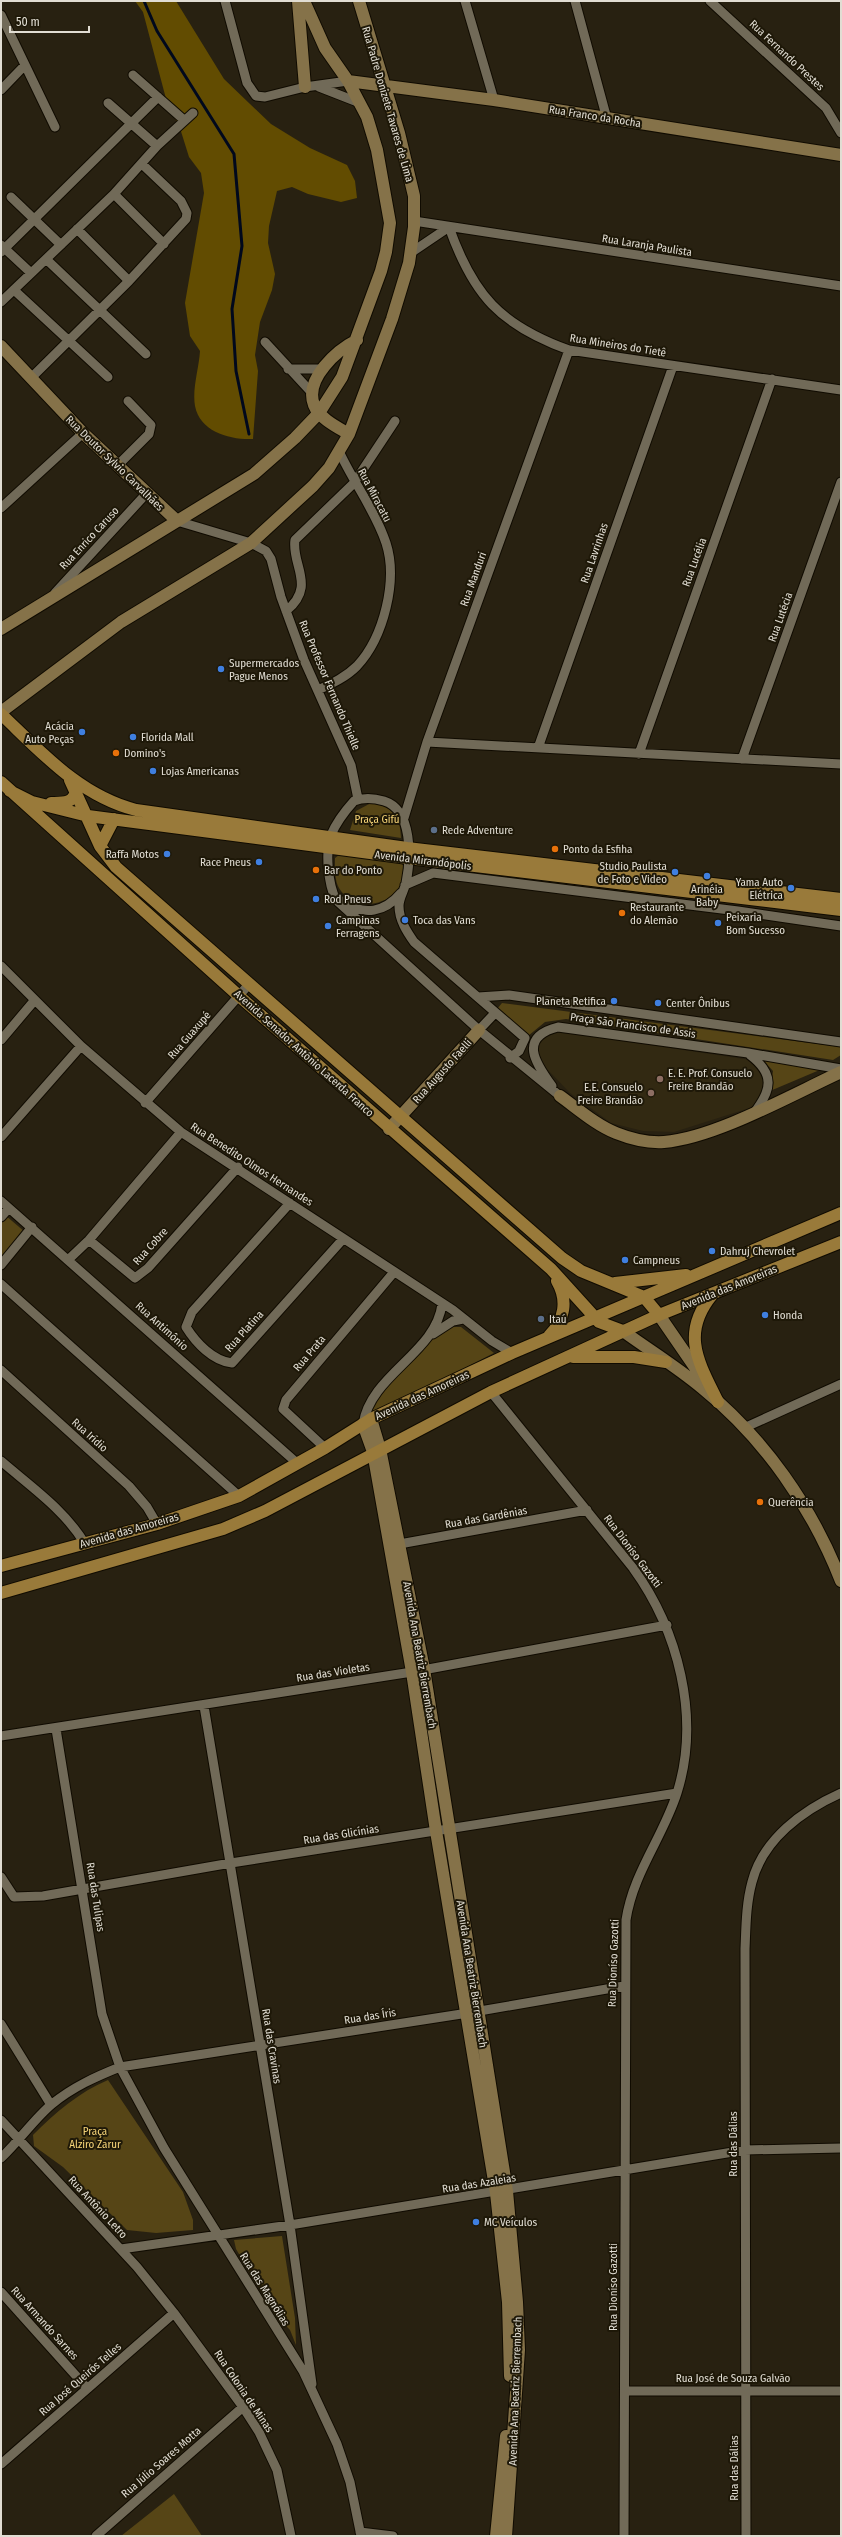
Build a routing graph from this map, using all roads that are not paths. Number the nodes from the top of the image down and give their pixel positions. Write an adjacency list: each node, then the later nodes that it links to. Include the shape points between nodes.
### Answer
1 (226, 1): 12 (street, via 247,83 253,93 265,97)
2 (298, 1): 12 (street)
3 (304, 1): 11 (street, via 325,48)
4 (359, 1): 13 (street, Rua Padre Donizete Tavares de Lima)
5 (465, 1): 16 (street)
6 (575, 1): 20 (street)
7 (710, 1): 24 (street, Rua Fernando Prestes, via 826,108)
8 (1, 16): 9 (street)
9 (25, 65): 14 (street); 23 (street)
10 (133, 75): 15 (street)
11 (348, 82): 12 (street); 13 (street, Rua Franco da Rocha); 18 (street)
12 (311, 86): 18 (street)
13 (384, 87): 16 (street, Rua Franco da Rocha); 31 (street, Rua Padre Donizete Tavares de Lima, via 399,133 414,196)
14 (1, 90)
15 (158, 97): 21 (street); 22 (street)
16 (494, 100): 20 (street, Rua Franco da Rocha)
17 (108, 103): 22 (street)
18 (360, 103): 45 (street, via 377,150 390,223 386,252)
19 (193, 113): 21 (street)
20 (607, 119): 26 (street, Rua Franco da Rocha)
21 (184, 120): 25 (street)
22 (131, 124): 25 (street); 30 (street)
23 (55, 127)
24 (841, 133)
25 (157, 146): 27 (street)
26 (841, 155)
27 (142, 164): 28 (street); 34 (street, via 181,200 187,213 181,226)
28 (114, 194): 33 (street); 34 (street)
29 (11, 198): 30 (street)
30 (33, 219): 35 (street); 36 (street)
31 (414, 221): 32 (street, Rua Laranja Paulista); 37 (street, Rua Padre Donizete Tavares de Lima)
32 (449, 227): 37 (street); 41 (street, Rua Laranja Paulista); 49 (street, Rua Mineiros do Tietê, via 468,274 499,313 520,329)
33 (77, 229): 35 (street); 40 (street)
34 (164, 244): 40 (street)
35 (61, 245): 38 (street)
36 (2, 248): 39 (street)
37 (412, 252): 63 (street, Rua Padre Donizete Tavares de Lima, via 392,319)
38 (46, 259): 39 (street); 44 (street)
39 (31, 273): 42 (street)
40 (129, 281): 44 (street)
41 (841, 286)
42 (14, 290): 43 (street); 46 (street)
43 (1, 302)
44 (100, 309): 46 (street); 50 (street)
45 (357, 340): 53 (street, via 339,351); 60 (street, via 342,377)
46 (69, 341): 54 (street); 55 (street)
47 (265, 342): 52 (street)
48 (1, 346): 55 (street, Rua Doutor Sylvio Carvalhães)
49 (569, 350): 51 (street, Rua Mineiros do Tietê); 78 (street, Rua Manduri)
50 (146, 354)
51 (673, 366): 56 (street, Rua Mineiros do Tietê); 80 (street, Rua Lavrinhas)
52 (288, 369): 53 (street); 58 (street)
53 (324, 369): 58 (street)
54 (108, 377)
55 (31, 378): 62 (street, Rua Doutor Sylvio Carvalhães)
56 (772, 379): 57 (street, Rua Mineiros do Tietê); 81 (street, Rua Lucélia)
57 (841, 390)
58 (312, 393): 60 (street, via 314,406)
59 (128, 401): 65 (street, via 151,425 151,429)
60 (319, 413): 63 (street); 70 (street, via 254,474)
61 (395, 421): 67 (street)
62 (83, 433): 65 (street, Rua Doutor Sylvio Carvalhães); 69 (street)
63 (349, 434): 64 (street, Rua Padre Donizete Tavares de Lima)
64 (339, 451): 67 (street, Rua Miracatu); 71 (street, Rua Padre Donizete Tavares de Lima, via 330,468 313,486)
65 (117, 466): 68 (street, Rua Doutor Sylvio Carvalhães)
66 (841, 482): 82 (street, Rua Lutécia)
67 (354, 483): 73 (street, via 295,540 301,568 301,588 295,603); 75 (street, Rua Miracatu, via 378,522 386,545 390,570 388,594 381,622 371,645 357,666 340,680)
68 (146, 494): 70 (street, Rua Doutor Sylvio Carvalhães); 72 (street, Rua Enrico Caruso)
69 (1, 508)
70 (177, 521): 71 (street, Rua Doutor Sylvio Carvalhães); 72 (street)
71 (251, 543): 73 (street, Rua Professor Fernando Thielle, via 266,551 271,559); 76 (street, Rua Padre Donizete Tavares de Lima, via 121,622)
72 (49, 599): 74 (street)
73 (286, 611): 75 (street, Rua Professor Fernando Thielle)
74 (1, 629)
75 (318, 690): 88 (street, Rua Professor Fernando Thielle, via 351,765)
76 (1, 713): 79 (main road)
77 (1, 726): 79 (main road)
78 (427, 742): 80 (street); 91 (street, Rua Manduri)
79 (32, 743): 84 (main road)
80 (538, 748): 81 (street)
81 (639, 754): 82 (street)
82 (742, 759): 83 (street)
83 (841, 764)
84 (69, 777): 87 (main road, Avenida Senador Antônio Lacerda Franco); 93 (main road, Avenida Mirandópolis, via 99,797 136,810)
85 (1, 782): 86 (main road, Avenida Senador Antônio Lacerda Franco)
86 (6, 790): 89 (main road, Avenida Mirandópolis); 103 (main road, Avenida Senador Antônio Lacerda Franco)
87 (76, 790): 89 (main road, via 75,797 70,801); 90 (main road, Avenida Senador Antônio Lacerda Franco)
88 (358, 799): 91 (street, via 377,799 389,803 399,810); 93 (street, via 350,806)
89 (32, 802): 90 (main road, Avenida Mirandópolis)
90 (88, 816): 92 (main road, Avenida Mirandópolis); 94 (main road, Avenida Senador Antônio Lacerda Franco)
91 (404, 818): 95 (street)
92 (114, 819): 93 (main road, Avenida Mirandópolis); 94 (main road)
93 (330, 841): 95 (main road, Avenida Mirandópolis); 96 (street)
94 (100, 846): 102 (main road, Avenida Senador Antônio Lacerda Franco, via 116,867)
95 (407, 853): 97 (street); 98 (main road, Avenida Mirandópolis); 99 (main road, Avenida Mirandópolis)
96 (332, 888): 97 (street, via 345,903 369,911 388,906); 107 (street, via 336,900 344,908)
97 (404, 888): 100 (street, Avenida Mirandópolis, via 433,874); 104 (street, via 399,907 408,934)
98 (841, 899)
99 (841, 910)
100 (841, 926)
101 (1, 966): 105 (street, Rua Benedito Olmos Hernandes)
102 (250, 983): 103 (street, Rua Guaxupé); 119 (main road, Avenida Senador Antônio Lacerda Franco)
103 (239, 996): 117 (street, Rua Guaxupé); 120 (main road, Avenida Senador Antônio Lacerda Franco)
104 (478, 997): 106 (street); 110 (street, Praça São Francisco de Assis, via 509,995)
105 (34, 1000): 109 (street); 112 (street, Rua Benedito Olmos Hernandes)
106 (495, 1013): 107 (street, Rua Augusto Faelli); 108 (street)
107 (479, 1030): 114 (street); 119 (street, Rua Augusto Faelli)
108 (524, 1038): 111 (street); 114 (street, via 517,1054)
109 (1, 1040)
110 (841, 1042)
111 (533, 1044): 113 (street, Praça São Francisco de Assis, via 547,1031 565,1027); 116 (street, via 536,1062)
112 (81, 1046): 117 (street, Rua Benedito Olmos Hernandes); 122 (street)
113 (748, 1054): 115 (street, Praça São Francisco de Assis); 118 (street, Praça São Francisco de Assis, via 764,1066 768,1077 764,1100)
114 (510, 1058): 116 (street)
115 (841, 1070): 118 (street)
116 (560, 1096): 118 (street, via 602,1126 649,1141 679,1139)
117 (145, 1103): 121 (street, Rua Benedito Olmos Hernandes)
118 (752, 1114)
119 (400, 1116): 120 (street, Rua Augusto Faelli); 138 (main road, Avenida Senador Antônio Lacerda Franco, via 562,1258 581,1272)
120 (389, 1128): 135 (main road, Avenida Senador Antônio Lacerda Franco)
121 (181, 1132): 123 (street, Rua Benedito Olmos Hernandes); 131 (street)
122 (1, 1137)
123 (238, 1167): 125 (street, Rua Benedito Olmos Hernandes); 131 (street, Rua Cobre, via 148,1268 135,1278)
124 (1, 1200): 126 (street, Rua Antimônio)
125 (290, 1203): 130 (street, Rua Benedito Olmos Hernandes); 130 (street, Rua Platina, via 192,1312 188,1320 186,1327 193,1338 218,1360 232,1362)
126 (10, 1208): 128 (street); 129 (street, Rua Antimônio)
127 (841, 1213): 137 (main road, Avenida das Amoreiras)
128 (1, 1217)
129 (32, 1227): 133 (street, Rua Antimônio); 134 (street)
130 (343, 1239): 136 (street, Rua Benedito Olmos Hernandes)
131 (88, 1240): 133 (street)
132 (841, 1242): 140 (main road, Avenida das Amoreiras)
133 (69, 1259): 161 (street, Rua Antimônio)
134 (1, 1265)
135 (551, 1269): 144 (main road, Avenida Senador Antônio Lacerda Franco); 147 (main road, via 565,1299 559,1323)
136 (394, 1272): 142 (street, Rua Benedito Olmos Hernandes); 158 (street, Rua Prata, via 286,1400 284,1406 288,1416)
137 (701, 1273): 138 (main road); 141 (main road, Avenida das Amoreiras)
138 (612, 1283): 141 (main road, Avenida Senador Antônio Lacerda Franco)
139 (1, 1284): 162 (street)
140 (713, 1294): 143 (main road, Avenida das Amoreiras); 155 (main road, via 700,1313 695,1350)
141 (644, 1297): 143 (main road); 144 (main road, Avenida das Amoreiras)
142 (442, 1304): 145 (street, Rua Benedito Olmos Hernandes); 148 (street, via 437,1323)
143 (659, 1315): 146 (main road, Avenida das Amoreiras); 155 (street)
144 (595, 1318): 146 (main road); 147 (main road, Avenida das Amoreiras)
145 (463, 1319): 148 (street, via 442,1326); 149 (street, Rua Benedito Olmos Hernandes)
146 (623, 1331): 150 (main road, Avenida das Amoreiras); 151 (street)
147 (547, 1338): 149 (main road, Avenida das Amoreiras)
148 (426, 1339): 156 (street, via 377,1394 368,1408)
149 (512, 1353): 156 (main road, Avenida das Amoreiras)
150 (568, 1357): 151 (main road, via 614,1356); 154 (main road, Avenida das Amoreiras)
151 (666, 1362): 155 (street)
152 (1, 1370): 164 (street, Rua Irídio, via 129,1486 147,1507)
153 (841, 1384): 157 (street)
154 (491, 1392): 159 (main road, Avenida das Amoreiras); 163 (street, Rua Dioníso Gazotti)
155 (718, 1402): 157 (street)
156 (367, 1421): 158 (main road, Avenida das Amoreiras); 159 (street, Avenida Ana Beatriz Bierrembach)
157 (746, 1427): 168 (street, via 806,1509)
158 (325, 1448): 161 (main road, Avenida das Amoreiras)
159 (376, 1450): 166 (street, Avenida Ana Beatriz Bierrembach); 169 (main road, Avenida das Amoreiras, via 265,1511 223,1529)
160 (1, 1461): 165 (street, via 60,1512)
161 (297, 1463): 162 (main road, Avenida das Amoreiras)
162 (239, 1496): 164 (main road, Avenida das Amoreiras)
163 (587, 1510): 166 (street, Rua das Gardênias); 170 (street, Rua Dioníso Gazotti, via 642,1579)
164 (156, 1524): 165 (main road, Avenida das Amoreiras)
165 (85, 1544): 167 (main road, Avenida das Amoreiras)
166 (394, 1545): 171 (street, Avenida Ana Beatriz Bierrembach)
167 (1, 1566)
168 (841, 1581)
169 (1, 1593)
170 (667, 1625): 171 (street, Rua das Violetas); 175 (street, Rua Dioníso Gazotti, via 682,1679 686,1721 685,1747)
171 (418, 1670): 172 (street, Rua das Violetas); 177 (street, Avenida Ana Beatriz Bierrembach); 178 (street, Avenida Ana Beatriz Bierrembach)
172 (204, 1706): 173 (street, Rua das Violetas); 179 (street, Rua das Cravinas)
173 (56, 1729): 174 (street, Rua das Violetas); 181 (street, Rua das Tulipas)
174 (1, 1736)
175 (677, 1793): 177 (street, Rua das Glicínias); 182 (street, Rua Dioníso Gazotti, via 635,1884 627,1908)
176 (841, 1793): 191 (street, Rua das Dálias, via 797,1818 783,1830 759,1864 752,1880 744,1949)
177 (448, 1829): 178 (street, Rua das Glicínias); 183 (street, Avenida Ana Beatriz Bierrembach)
178 (436, 1830): 179 (street, Rua das Glicínias); 183 (street, Avenida Ana Beatriz Bierrembach)
179 (231, 1864): 181 (street, Rua das Glicínias); 185 (street, Rua das Cravinas)
180 (1, 1877): 181 (street, Rua das Glicínias, via 11,1894 16,1897 28,1898)
181 (83, 1889): 186 (street, Rua das Tulipas, via 102,2014)
182 (624, 1986): 183 (street, Rua das Íris); 193 (street, Rua Dioníso Gazotti)
183 (473, 2012): 185 (street, Rua das Íris); 194 (street, Avenida Ana Beatriz Bierrembach)
184 (1, 2024): 187 (street)
185 (260, 2046): 186 (street, Rua das Íris); 195 (street, Rua das Cravinas)
186 (120, 2067): 187 (street, Rua das Íris, via 84,2082); 196 (street, Rua das Magnólias, via 164,2148)
187 (51, 2105): 189 (street, Rua das Íris)
188 (1, 2120): 189 (street, Rua Antônio Letro)
189 (20, 2140): 192 (street, Rua das Íris); 197 (street, Rua Antônio Letro)
190 (841, 2148): 191 (street, Rua das Azaleias)
191 (745, 2150): 193 (street, Rua das Azaleias); 203 (street, Rua das Dálias)
192 (1, 2158)
193 (624, 2168): 194 (street, Rua das Azaleias); 202 (street, Rua Dioníso Gazotti)
194 (502, 2192): 195 (street, Rua das Azaleias); 211 (street, Avenida Ana Beatriz Bierrembach, via 510,2382); 212 (street, Avenida Ana Beatriz Bierrembach, via 518,2302 518,2350)
195 (290, 2225): 196 (street, Rua das Azaleias); 201 (street, Rua das Cravinas)
196 (217, 2235): 197 (street, Rua das Azaleias); 201 (street, Rua das Magnólias)
197 (121, 2248): 199 (street, Rua Antônio Letro)
198 (1, 2292): 200 (street, Rua Armando Sarnes)
199 (174, 2313): 200 (street, Rua José Queirós Telles); 205 (street, Rua Colonia de Minas)
200 (87, 2388): 206 (street, Rua José Queirós Telles)
201 (313, 2390): 207 (street, Rua das Magnólias, via 350,2482)
202 (625, 2390): 203 (street, Rua José de Souza Galvão); 213 (street, Rua Dioníso Gazotti)
203 (746, 2390): 204 (street, Rua José de Souza Galvão); 214 (street, Rua das Dálias)
204 (841, 2391)
205 (243, 2407): 208 (street, Rua Júlio Soares Motta); 209 (street, Rua Colonia de Minas, via 259,2432 277,2470)
206 (1, 2463)
207 (360, 2534): 210 (street)
208 (96, 2536)
209 (291, 2536)
210 (393, 2536)
211 (496, 2536)
212 (506, 2536)
213 (624, 2536)
214 (746, 2536)

